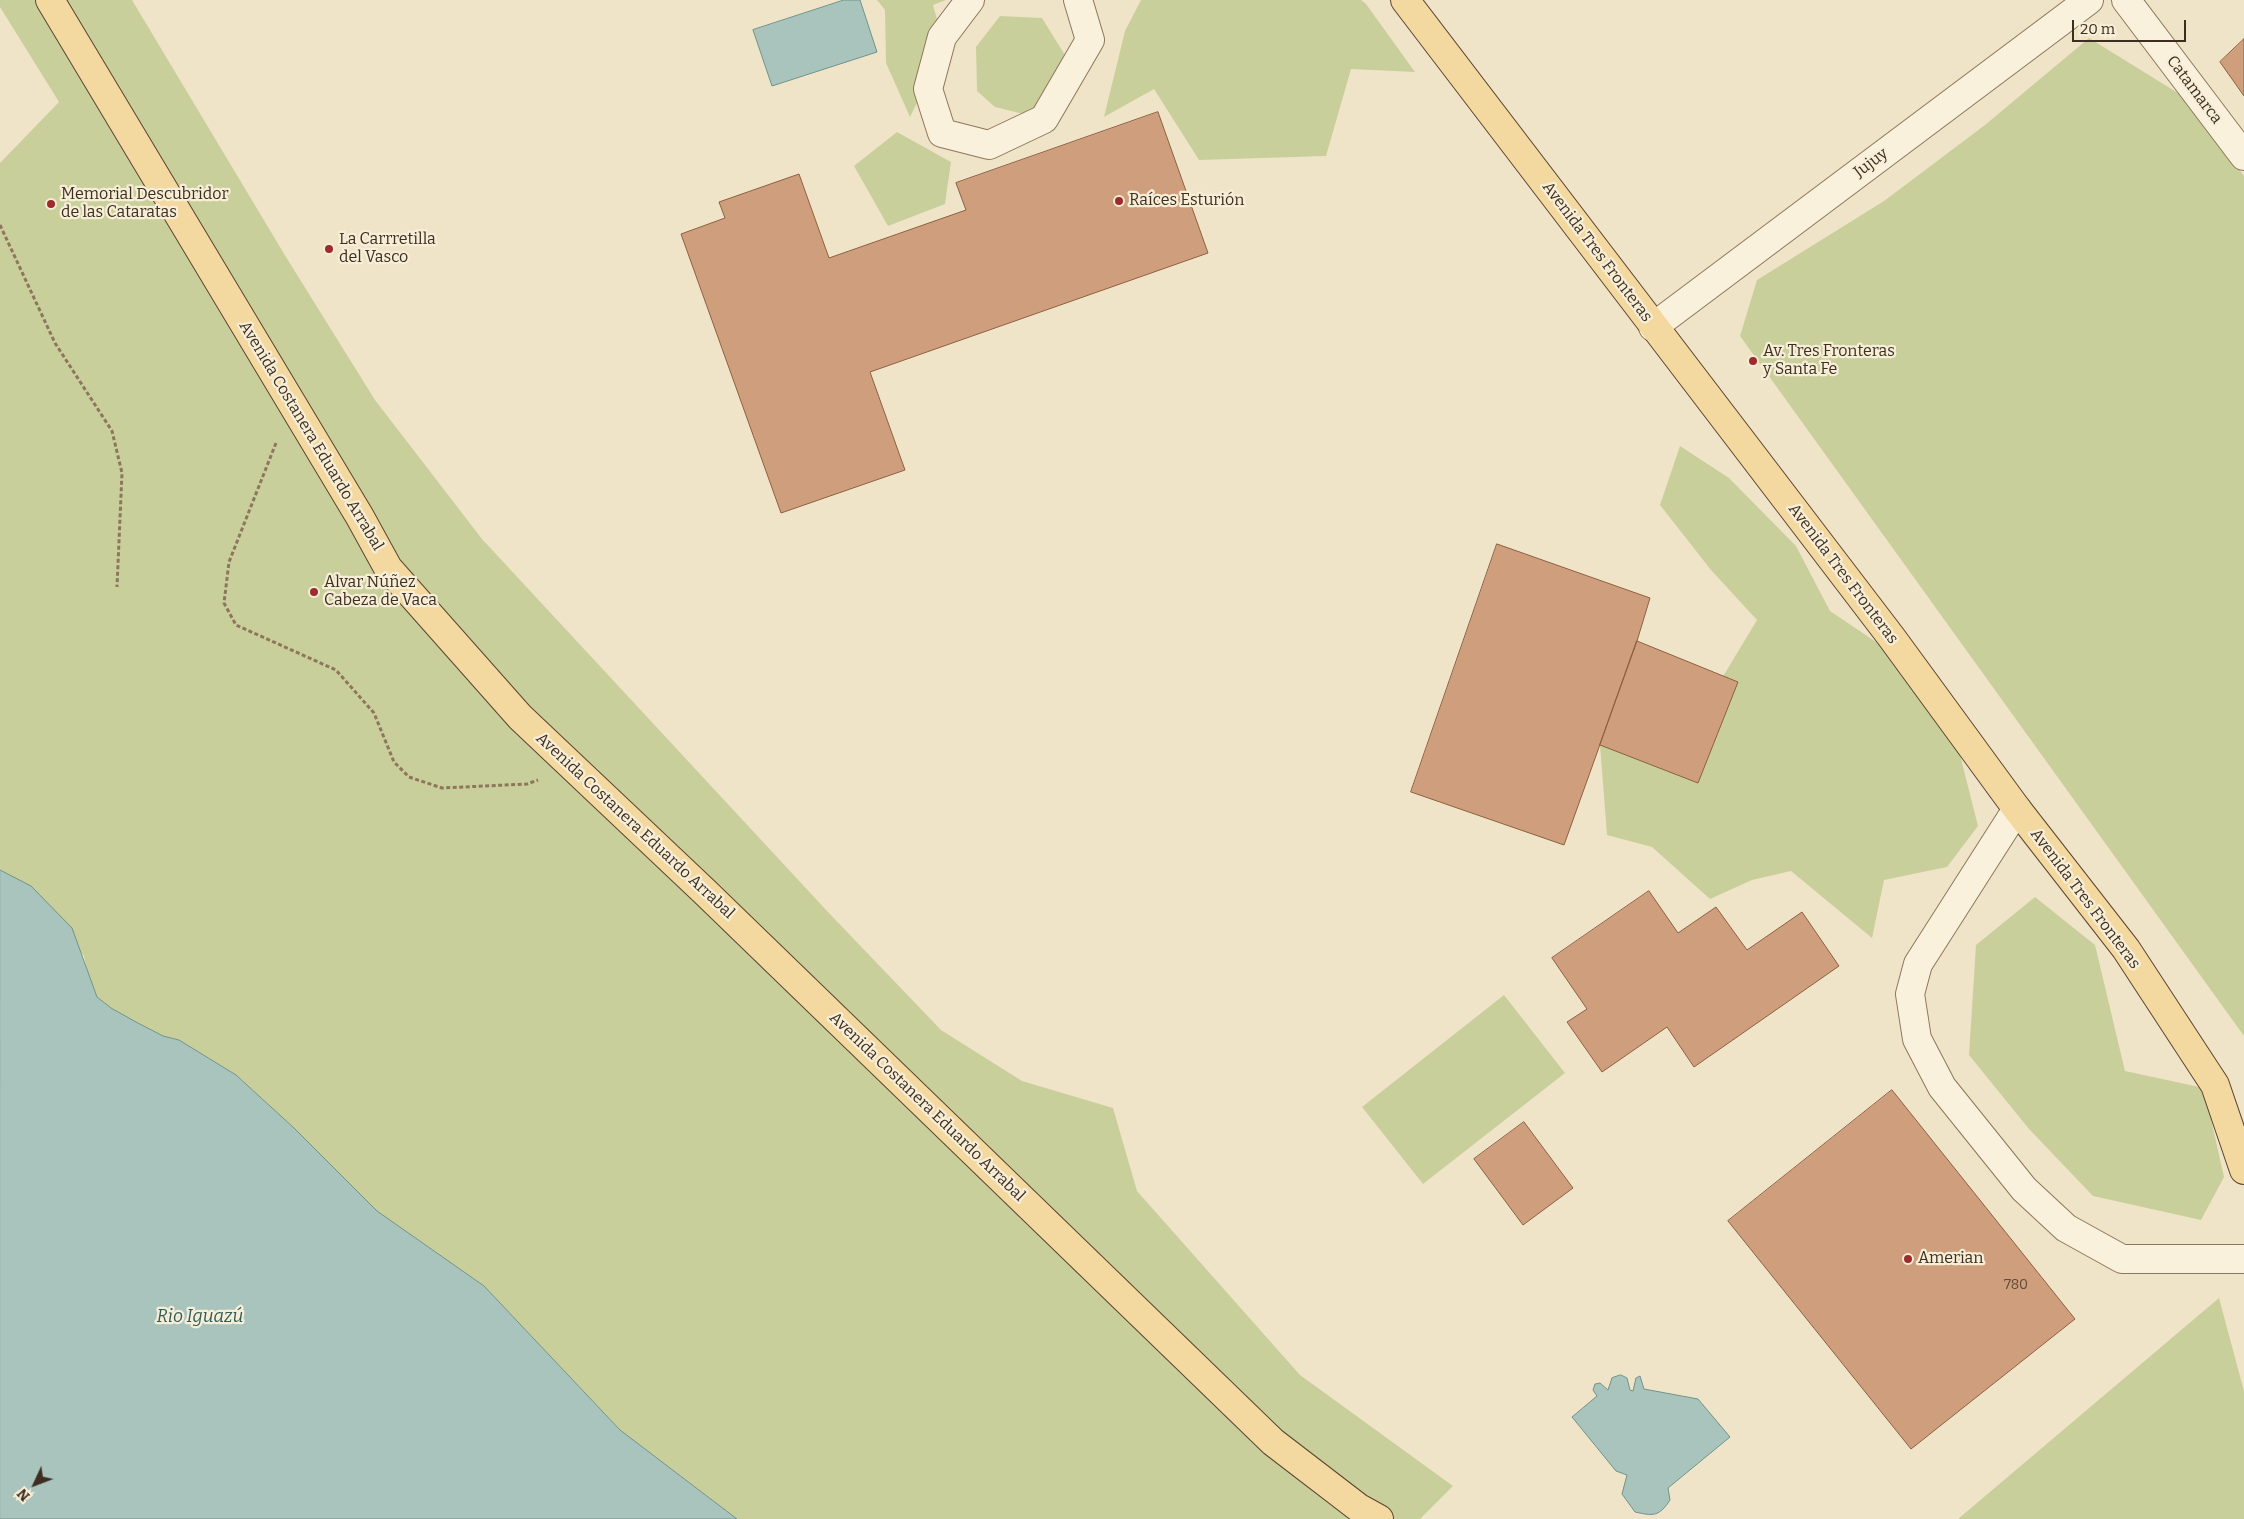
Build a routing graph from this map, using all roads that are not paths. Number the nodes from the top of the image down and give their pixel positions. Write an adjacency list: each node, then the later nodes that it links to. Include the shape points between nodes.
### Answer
1 (50, 0): 12 (main road, Avenida Costanera Eduardo Arrabal, via 388,568 520,717 1273,1442 1359,1508)
2 (970, 0): 3 (street, via 942,37 928,89 942,133 989,145 1044,119 1090,40)
3 (1078, 0)
4 (1405, 0): 8 (main road, Avenida Tres Fronteras)
5 (2089, 0): 8 (street, Jujuy)
6 (2126, 0): 7 (street, Catamarca)
7 (2244, 156)
8 (1654, 327): 9 (main road, Avenida Tres Fronteras, via 1892,638)
9 (2017, 810): 10 (main road, Avenida Tres Fronteras, via 2126,949 2215,1085); 11 (street, via 1918,964 1910,994 1917,1039 1942,1087 2024,1189 2066,1228 2122,1259)
10 (2244, 1170)
11 (2244, 1260)
12 (1379, 1519)

